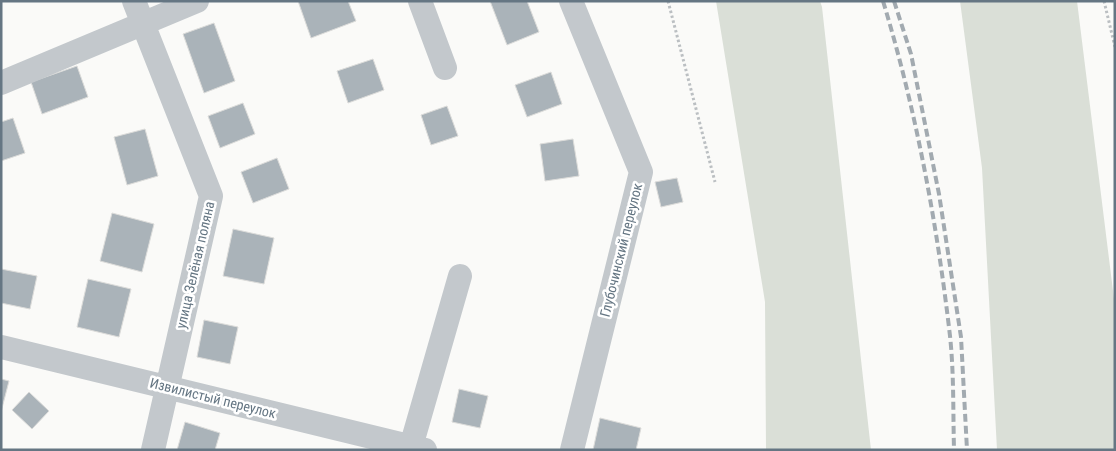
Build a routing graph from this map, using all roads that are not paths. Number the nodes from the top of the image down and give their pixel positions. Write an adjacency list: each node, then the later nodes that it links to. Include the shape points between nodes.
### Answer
1 (134, 1): 5 (street, улица Зелёная поляна)
2 (197, 1): 5 (street)
3 (420, 1): 6 (street)
4 (571, 1): 13 (street, Глубочинский переулок, via 641,172)
5 (144, 23): 7 (street); 10 (street, улица Зелёная поляна, via 211,196)
6 (445, 68)
7 (1, 83)
8 (460, 276): 11 (street)
9 (1, 347): 10 (street, Извилистый переулок)
10 (167, 387): 11 (street, Извилистый переулок); 12 (street, улица Зелёная поляна)
11 (415, 449)
12 (153, 450)
13 (572, 450)

